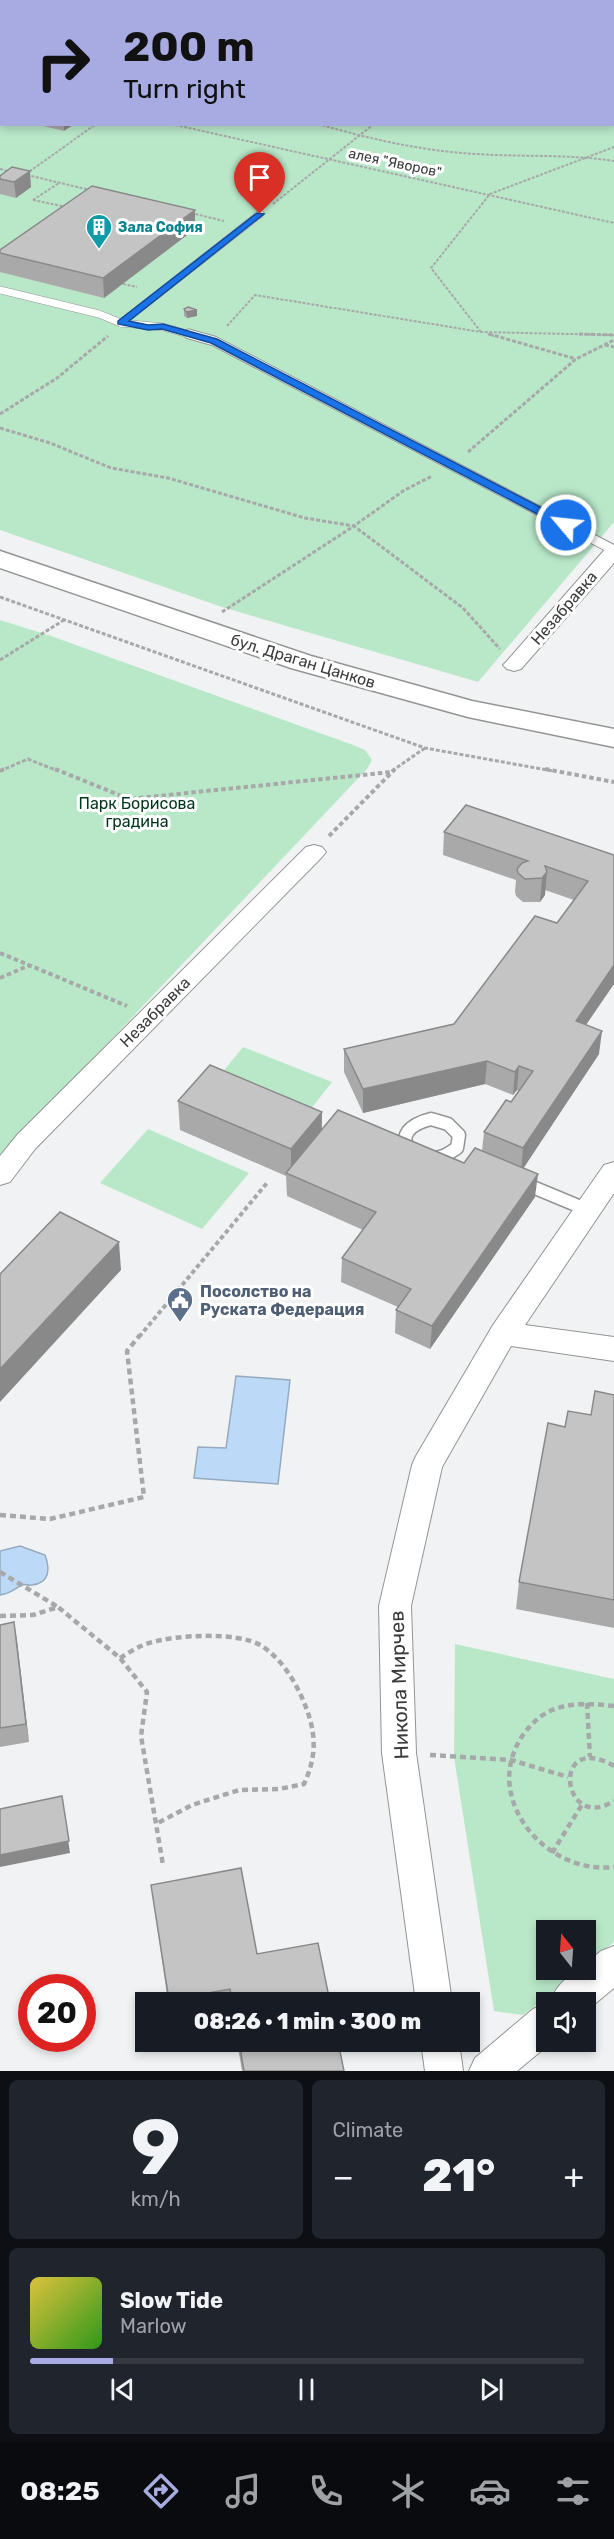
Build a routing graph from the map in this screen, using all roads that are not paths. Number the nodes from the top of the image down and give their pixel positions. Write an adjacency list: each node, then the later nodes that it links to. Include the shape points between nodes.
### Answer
1 (260, 214): 3 (lane)
2 (0, 290): 3 (lane)
3 (121, 322): 4 (lane, via 163,327 214,341)
4 (614, 551): 6 (street, Незабравка)
5 (0, 559): 7 (main road, бул. Драган Цанков, via 301,662 414,695)
6 (514, 665)
7 (614, 738)
8 (314, 852): 10 (street, Незабравка, via 26,1142)
9 (614, 1172): 12 (street, Никола Мирчев)
10 (0, 1175)
11 (514, 1179): 12 (lane)
12 (588, 1210): 13 (street, Никола Мирчев)
13 (503, 1333): 14 (street); 16 (street, Никола Мирчев, via 427,1465 395,1606 399,1753)
14 (614, 1349)
15 (614, 1964): 17 (street)
16 (433, 1992)
17 (580, 1992)
18 (536, 2030): 21 (street)
19 (441, 2052): 20 (street)
20 (444, 2071)
21 (488, 2071)

